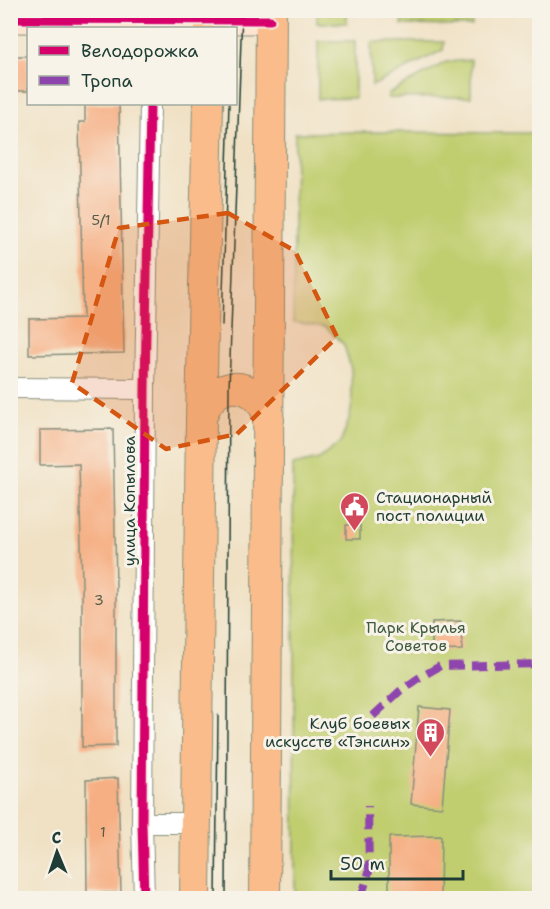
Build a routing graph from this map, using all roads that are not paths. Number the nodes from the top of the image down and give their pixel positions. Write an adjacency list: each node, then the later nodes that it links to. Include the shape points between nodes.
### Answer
1 (271, 15): 3 (street); 10 (main road)
2 (10, 19): 4 (street)
3 (210, 20): 4 (street)
4 (149, 24)
5 (150, 105): 8 (street, улица Копылова)
6 (208, 105): 9 (main road)
7 (10, 388): 8 (street)
8 (145, 389): 11 (street, улица Копылова)
9 (201, 420): 10 (main road, via 210,399 220,391 240,388 260,399); 12 (main road)
10 (269, 420): 15 (main road)
11 (142, 823): 12 (street); 13 (street, улица Копылова)
12 (195, 823): 14 (main road)
13 (144, 898)
14 (195, 898)
15 (265, 898)

